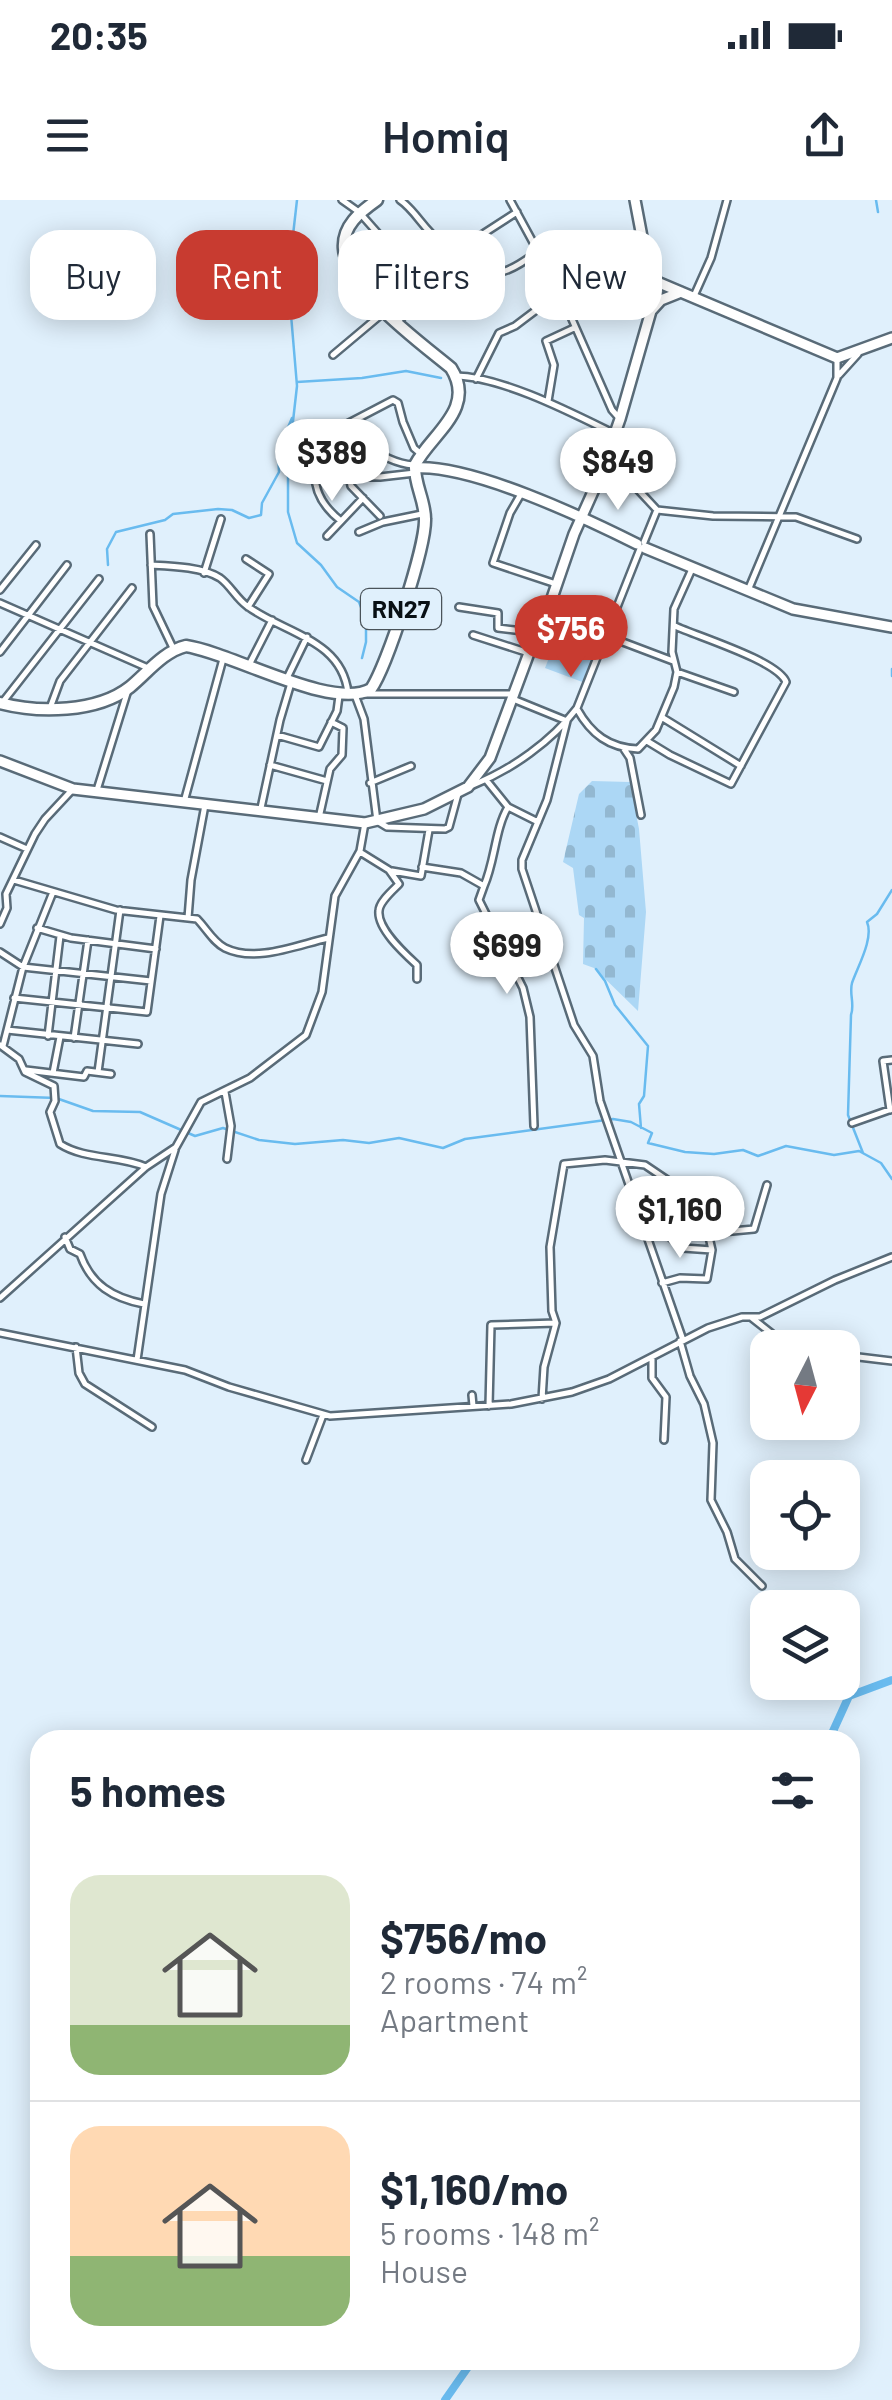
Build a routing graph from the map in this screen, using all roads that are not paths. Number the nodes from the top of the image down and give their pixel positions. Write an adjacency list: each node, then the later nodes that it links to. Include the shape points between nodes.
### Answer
1 (342, 200): 7 (street)
2 (377, 200): 7 (main road)
3 (400, 200): 11 (street)
4 (510, 200): 8 (street)
5 (635, 200): 14 (main road)
6 (727, 200): 17 (street)
7 (360, 212): 9 (main road); 10 (street)
8 (517, 212): 12 (street); 13 (street)
9 (350, 230)
10 (375, 230)
11 (427, 230)
12 (488, 230)
13 (527, 230)
14 (641, 230)
15 (662, 283): 16 (main road)
16 (681, 292): 17 (main road); 18 (main road)
17 (694, 297): 28 (main road)
18 (662, 300)
19 (525, 319): 30 (street, via 499,333)
20 (374, 320): 27 (street)
21 (571, 320): 24 (street)
22 (648, 320): 33 (main road)
23 (397, 322): 29 (main road)
24 (574, 328): 32 (street, via 546,341 554,365); 33 (street)
25 (892, 338): 26 (main road)
26 (858, 353): 28 (main road); 31 (street)
27 (333, 355)
28 (837, 358): 31 (street)
29 (456, 376): 30 (street); 36 (main road, via 453,417)
30 (476, 378): 32 (street)
31 (837, 378): 44 (street)
32 (548, 401): 35 (street)
33 (620, 419): 35 (main road)
34 (340, 432): 36 (street, via 392,462); 36 (street, via 396,401); 37 (street, via 330,442)
35 (615, 434): 41 (street, via 632,482); 45 (main road)
36 (416, 465): 38 (street); 39 (main road, via 463,472); 42 (main road, RN27)
37 (328, 475): 38 (street); 47 (street, via 315,475 315,486)
38 (349, 476): 40 (street)
39 (520, 494): 45 (main road); 60 (street, via 493,563)
40 (363, 498): 43 (street); 47 (street)
41 (657, 510): 44 (street); 53 (street)
42 (425, 513): 48 (street); 88 (main road, RN27, via 382,670 371,690)
43 (380, 516)
44 (778, 516): 51 (street); 63 (street)
45 (581, 518): 53 (main road); 60 (main road)
46 (221, 519): 58 (street)
47 (341, 522): 50 (street)
48 (360, 532)
49 (150, 534): 55 (street)
50 (327, 536)
51 (857, 539)
52 (36, 545): 62 (street)
53 (641, 546): 57 (main road); 74 (street)
54 (246, 560): 66 (street, via 269,574)
55 (151, 564): 58 (street); 77 (street, via 153,606)
56 (67, 565): 67 (street)
57 (693, 567): 63 (main road); 69 (street, via 674,609)
58 (204, 573): 66 (street, via 219,576)
59 (99, 579): 71 (street)
60 (556, 584): 72 (main road)
61 (132, 588): 76 (street)
62 (0, 590)
63 (747, 591): 70 (main road, via 793,609)
64 (0, 603): 67 (street)
65 (459, 606): 72 (street, via 498,612 498,628)
66 (248, 607): 68 (street)
67 (28, 614): 71 (street); 78 (street)
68 (272, 620): 75 (street); 82 (street)
69 (674, 626): 81 (street); 104 (street, via 786,677)
70 (892, 627)
71 (60, 628): 76 (street); 90 (street)
72 (540, 633): 79 (main road)
73 (473, 635): 79 (street)
74 (607, 636): 81 (street); 92 (street)
75 (307, 637): 85 (street); 88 (street, via 338,665)
76 (90, 642): 83 (street); 91 (street, via 60,681)
77 (174, 650): 80 (main road, via 186,646); 83 (main road)
78 (0, 652)
79 (529, 653): 89 (main road)
80 (224, 656): 82 (main road); 111 (street)
81 (673, 661): 84 (street)
82 (249, 666): 85 (main road)
83 (150, 670): 86 (main road)
84 (677, 672): 87 (street); 93 (street)
85 (289, 680): 88 (main road); 96 (street)
86 (129, 688): 91 (main road, via 82,706); 110 (street)
87 (734, 692)
88 (351, 695): 89 (street); 94 (street); 107 (street, via 364,720)
89 (513, 696): 95 (street); 109 (main road, via 490,758)
90 (1, 703): 91 (main road)
91 (50, 708)
92 (577, 708): 95 (street); 98 (street, via 598,737)
93 (661, 717): 97 (street); 104 (street)
94 (331, 722): 96 (street, via 320,747); 106 (street, via 343,728 342,755)
95 (567, 722): 105 (street); 118 (street)
96 (277, 736): 102 (street)
97 (647, 741): 99 (street); 104 (street, via 732,784)
98 (624, 749): 99 (street); 100 (street)
99 (638, 750): 100 (street)
100 (630, 758): 115 (street)
101 (0, 760): 108 (main road)
102 (270, 765): 106 (street); 114 (street)
103 (410, 766): 107 (street)
104 (741, 766)
105 (487, 780): 109 (street); 113 (street)
106 (326, 781): 116 (street)
107 (370, 782): 117 (street)
108 (73, 789): 110 (main road); 122 (street, via 44,818)
109 (464, 789): 117 (main road); 120 (street, via 450,827)
110 (96, 792): 111 (main road)
111 (184, 802): 112 (main road)
112 (204, 805): 114 (main road); 131 (street)
113 (508, 808): 118 (street); 127 (street)
114 (260, 812): 116 (main road)
115 (641, 815)
116 (319, 818): 119 (main road)
117 (378, 821): 119 (main road); 120 (street)
118 (538, 822): 173 (street, via 522,869 574,1025 593,1056 600,1101)
119 (364, 823): 123 (street)
120 (429, 830): 124 (street)
121 (0, 838): 122 (street)
122 (28, 849): 126 (street)
123 (360, 851): 125 (street); 139 (street, via 336,896)
124 (422, 867): 125 (street, via 421,876); 127 (street, via 461,873)
125 (389, 870): 148 (street, via 399,884 380,906 380,916 397,949 417,965)
126 (14, 880): 128 (street); 129 (street)
127 (484, 886): 170 (street, via 478,900 530,1017)
128 (53, 892): 132 (street); 137 (street)
129 (6, 894): 130 (street); 136 (street)
130 (0, 900)
131 (189, 908): 134 (street); 135 (street)
132 (120, 910): 133 (street); 141 (street)
133 (160, 916): 134 (street); 142 (street)
134 (178, 917): 135 (street)
135 (192, 918): 139 (street, via 218,944 240,952)
136 (0, 924)
137 (37, 928): 138 (street); 144 (street)
138 (60, 936): 140 (street); 145 (street)
139 (328, 938): 167 (street, via 322,992 306,1035)
140 (88, 940): 141 (street); 146 (street)
141 (116, 943): 142 (street); 147 (street)
142 (156, 948): 149 (street)
143 (0, 952): 144 (street)
144 (23, 967): 145 (street); 150 (street)
145 (56, 970): 146 (street); 151 (street)
146 (83, 973): 147 (street); 152 (street)
147 (111, 976): 149 (street); 153 (street)
148 (416, 979)
149 (151, 981): 153 (street, via 147,1012)
150 (14, 998): 151 (street); 154 (street)
151 (52, 1002): 152 (street); 155 (street)
152 (79, 1005): 153 (street); 157 (street)
153 (107, 1008): 158 (street)
154 (7, 1030): 155 (street); 160 (street)
155 (48, 1036): 156 (street)
156 (60, 1037): 157 (street); 165 (street)
157 (74, 1038): 158 (street)
158 (102, 1040): 159 (street); 163 (street)
159 (138, 1044)
160 (2, 1046): 162 (street)
161 (892, 1060): 168 (street, via 883,1062)
162 (23, 1069): 165 (street); 166 (street)
163 (98, 1072): 164 (street); 165 (street)
164 (111, 1074)
165 (52, 1075): 166 (street)
166 (52, 1084): 174 (street, via 54,1132 65,1148)
167 (225, 1092): 171 (street, via 201,1102); 172 (street)
168 (891, 1110): 169 (street)
169 (852, 1123)
170 (534, 1126)
171 (176, 1148): 174 (street); 183 (street, via 160,1194)
172 (227, 1159)
173 (622, 1162): 179 (street, via 645,1164 682,1190 671,1238 683,1248); 181 (street); 185 (street, via 564,1164 550,1247)
174 (146, 1167): 177 (street)
175 (767, 1185): 179 (street, via 754,1230 712,1233)
176 (68, 1222): 177 (street)
177 (76, 1228): 178 (street)
178 (65, 1237): 182 (street); 183 (street, via 86,1273 112,1296)
179 (712, 1250): 181 (street, via 707,1278)
180 (892, 1257): 184 (street)
181 (662, 1283): 188 (street)
182 (0, 1298)
183 (145, 1304): 192 (street)
184 (752, 1318): 186 (street); 188 (street)
185 (556, 1324): 195 (street); 197 (street, via 491,1325)
186 (767, 1330)
187 (0, 1333): 189 (street)
188 (682, 1340): 190 (street); 202 (street, via 713,1442 711,1500 731,1552)
189 (76, 1347): 192 (street); 199 (street, via 85,1384)
190 (652, 1357): 195 (street, via 610,1379); 200 (street, via 652,1378 666,1397)
191 (860, 1357): 193 (street)
192 (137, 1360): 198 (street)
193 (892, 1360)
194 (472, 1395): 196 (street)
195 (542, 1398): 197 (street)
196 (472, 1406): 197 (street); 198 (street)
197 (488, 1406)
198 (323, 1415): 201 (street)
199 (152, 1427)
200 (664, 1440)
201 (306, 1460)
202 (762, 1586)

